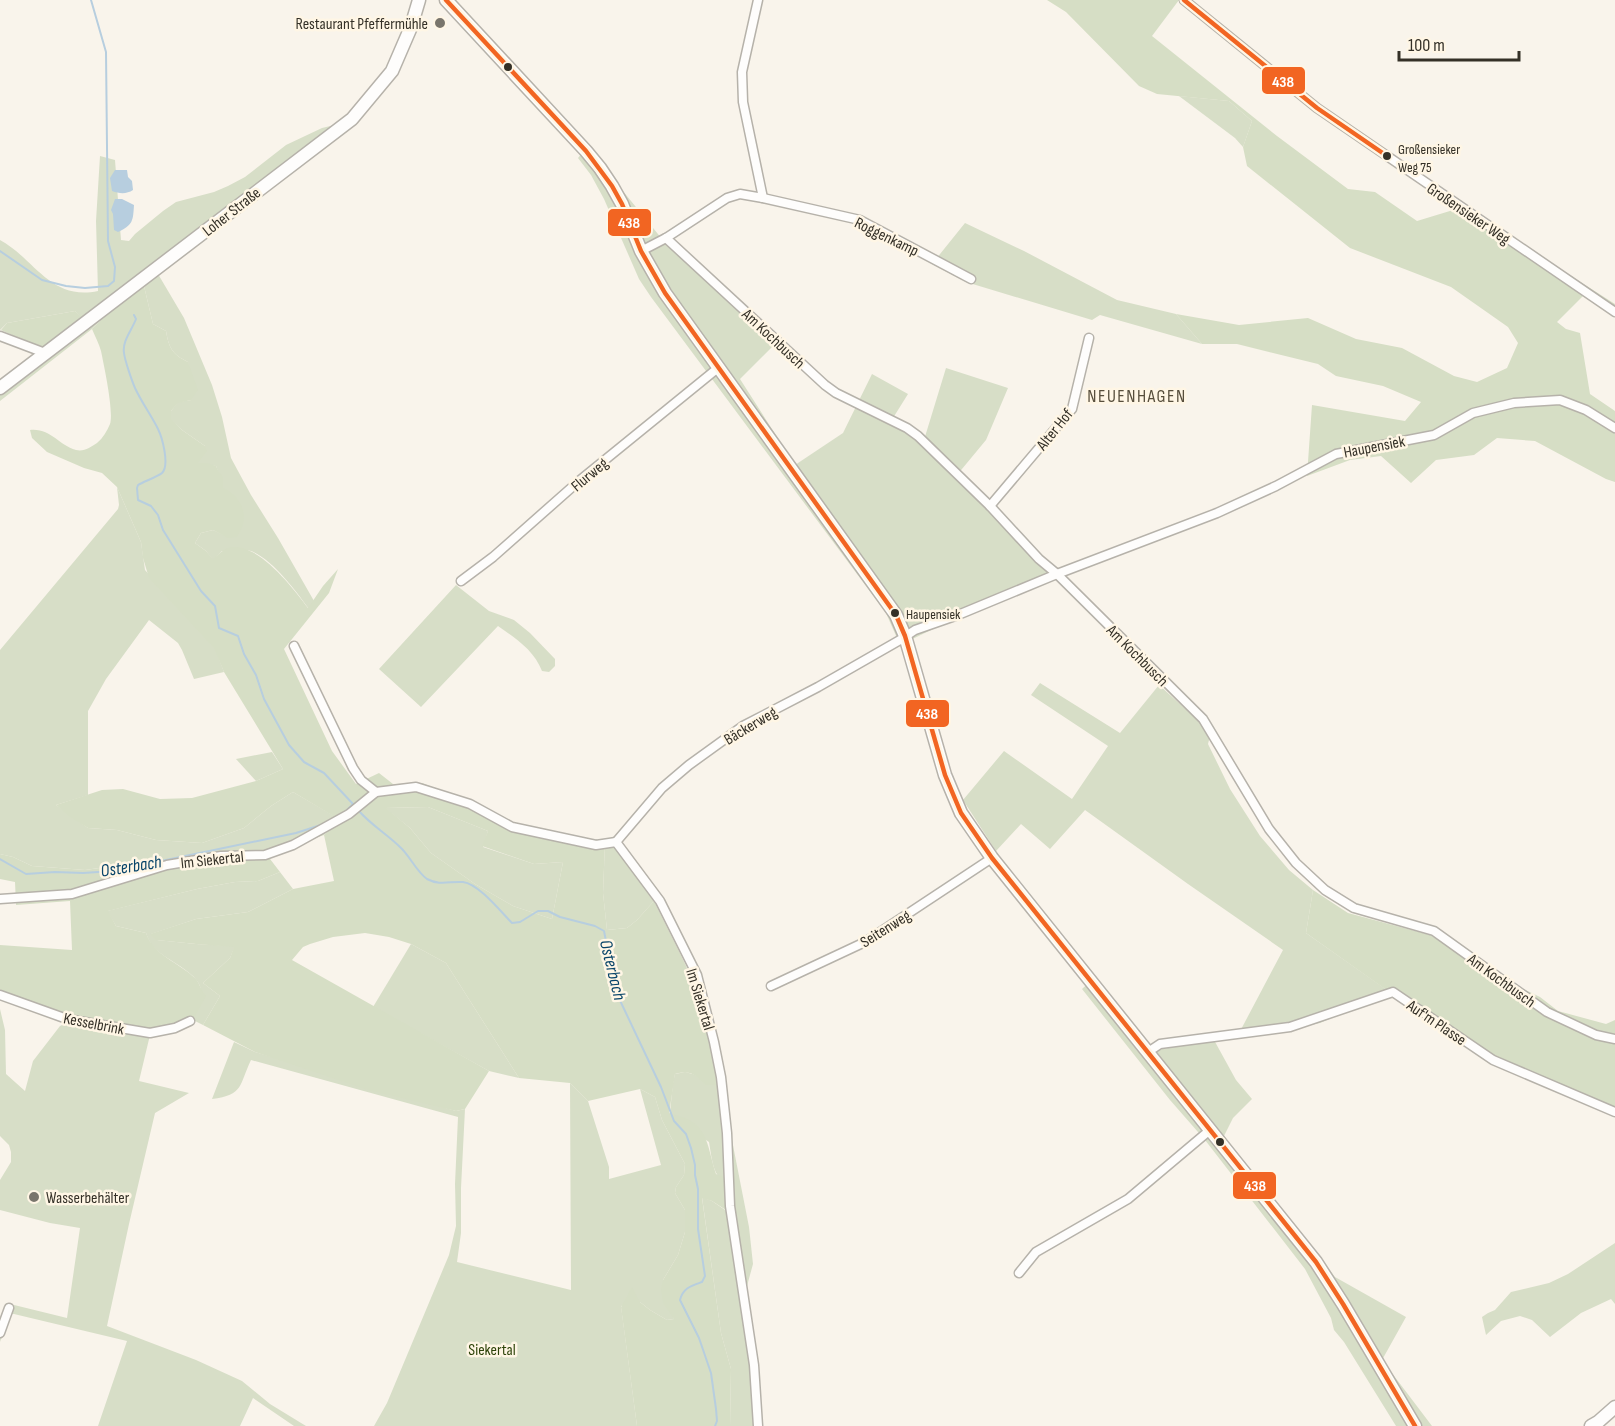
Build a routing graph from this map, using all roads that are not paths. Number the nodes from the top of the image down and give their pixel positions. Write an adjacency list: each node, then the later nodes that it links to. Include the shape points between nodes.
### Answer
1 (419, 0): 12 (street, Loher Straße, via 392,71 352,119)
2 (446, 0): 7 (street, via 600,168 622,204)
3 (758, 0): 5 (street, via 742,72 743,102)
4 (1184, 0): 9 (street, Großensieker Weg, via 1317,108)
5 (763, 198): 6 (street, Roggenkamp, via 740,194 726,198); 8 (street, Roggenkamp, via 860,220)
6 (666, 238): 7 (street, Roggenkamp); 16 (street, Am Kochbusch, via 825,386 918,436)
7 (641, 251): 13 (street, via 665,293)
8 (972, 279)
9 (1615, 312)
10 (0, 336): 12 (street)
11 (1089, 338): 16 (street, Alter Hof, via 1072,409)
12 (45, 353): 14 (street, Loher Straße)
13 (718, 368): 18 (street, Flurweg); 19 (street, via 890,606)
14 (0, 388)
15 (1615, 428): 17 (street, Haupensiek, via 1560,400 1514,403 1473,413 1434,435 1336,454 1217,513)
16 (990, 506): 17 (street, Am Kochbusch)
17 (1057, 574): 19 (street, Haupensiek); 28 (street, Am Kochbusch, via 1203,719 1269,829 1324,890 1354,908 1434,931 1546,1012 1596,1035)
18 (461, 581)
19 (904, 636): 22 (street, Bäckerweg, via 743,726 662,788); 23 (street, via 945,775 962,813)
20 (294, 646): 21 (street, via 353,768)
21 (376, 792): 22 (street, via 416,787 470,804 512,827 596,845); 24 (street, Im Siekertal, via 357,808 293,845 265,855 221,856 167,865 72,894)
22 (616, 842): 36 (street, Im Siekertal, via 660,901 697,975 714,1042)
23 (992, 858): 25 (street, Seitenweg, via 864,942); 29 (street)
24 (0, 899)
25 (771, 986)
26 (0, 995): 27 (street, Kesselbrink, via 67,1019 150,1033)
27 (190, 1021)
28 (1615, 1039)
29 (1148, 1052): 30 (street, Auf'm Plasse, via 1160,1044 1290,1028 1393,992 1494,1060); 31 (street)
30 (1615, 1112)
31 (1210, 1130): 32 (street, via 1128,1199 1036,1252); 37 (street, via 1316,1262)
32 (1019, 1273)
33 (9, 1308): 34 (street)
34 (0, 1333)
35 (1615, 1407): 38 (street)
36 (758, 1426)
37 (1415, 1426)
38 (1591, 1426)

